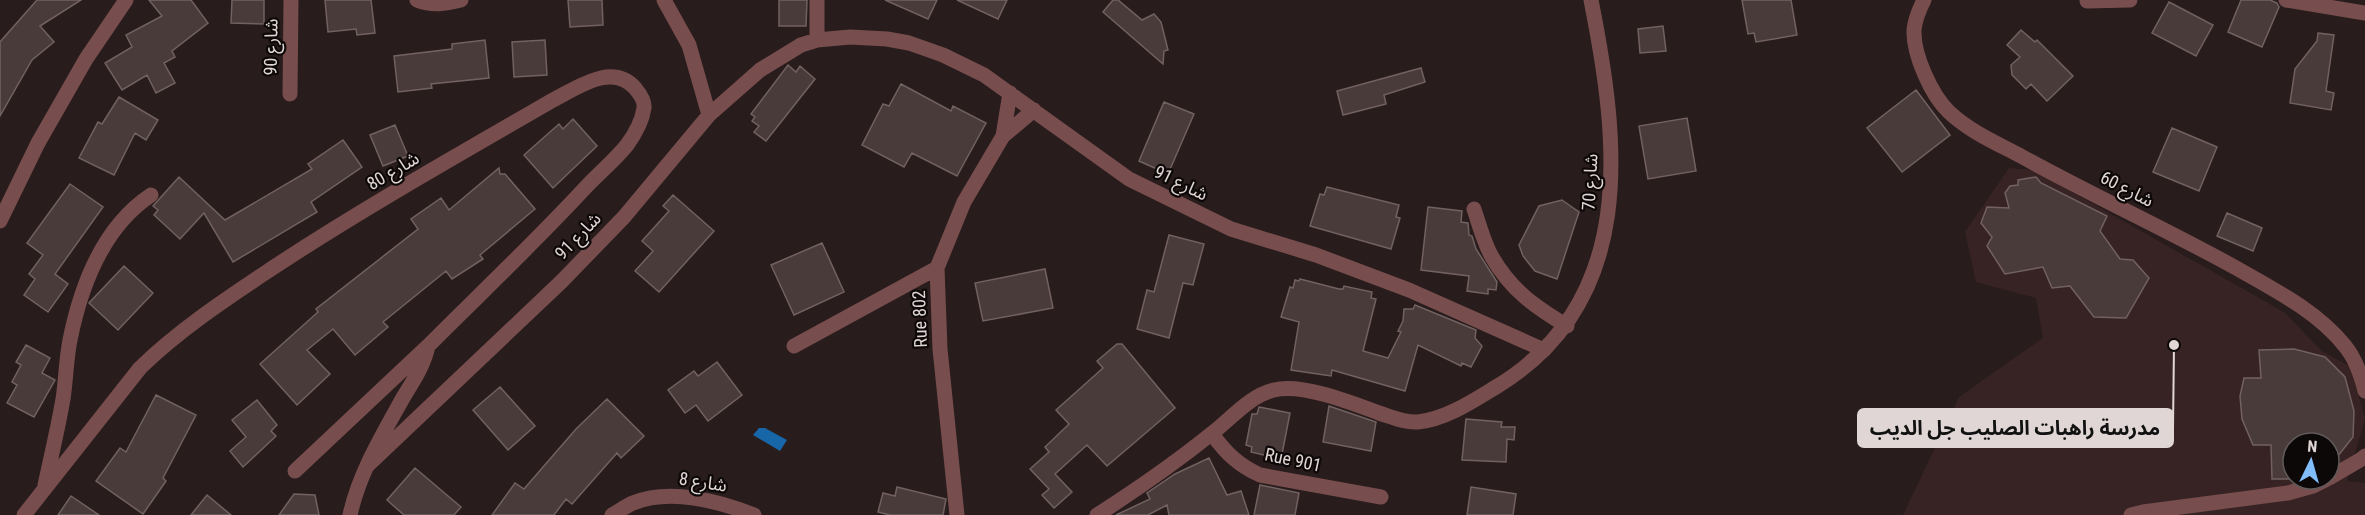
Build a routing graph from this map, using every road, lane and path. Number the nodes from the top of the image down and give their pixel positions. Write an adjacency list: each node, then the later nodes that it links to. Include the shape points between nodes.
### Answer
1 (126, 0): 22 (street, via 38,143)
2 (291, 0): 16 (street, شارع 90)
3 (417, 0): 4 (street, via 445,4)
4 (460, 0)
5 (664, 0): 18 (street, via 689,45)
6 (817, 0): 14 (street)
7 (1591, 0): 24 (street, شارع 70, via 1611,132 1612,183 1608,218 1594,270)
8 (1909, 0): 12 (street)
9 (2130, 0): 11 (street)
10 (2286, 0): 13 (street)
11 (2087, 1)
12 (1921, 7): 28 (street, شارع 60, via 1914,31 1917,51 1923,70 1949,112 2012,151 2252,277 2312,315 2346,347)
13 (2358, 8)
14 (817, 40): 15 (street, شارع 91, via 850,36 909,43 984,75); 18 (street, شارع 91, via 784,53)
15 (1010, 93): 17 (street, شارع 91); 19 (street, Rue 802)
16 (290, 94)
17 (1034, 110): 19 (street, Rue 802); 27 (street, شارع 91, via 1129,179 1231,229 1409,290)
18 (709, 115): 31 (street, شارع 91, via 609,233)
19 (1003, 136): 23 (street, Rue 802, via 964,202)
20 (151, 195): 34 (street, via 121,220 109,237 81,296)
21 (1474, 209): 24 (street, via 1491,255 1515,290)
22 (0, 221)
23 (937, 268): 26 (street); 41 (street, Rue 802, via 940,349)
24 (1567, 326): 27 (street, شارع 70)
25 (428, 346): 31 (street, via 421,369); 32 (street); 34 (street, شارع 80, via 627,145 641,122 644,105 640,93 630,83 612,76 591,81 553,100 332,229 246,286 160,348)
26 (794, 346)
27 (1544, 351): 29 (street, شارع 70, via 1478,398 1430,420 1404,421 1333,398 1284,388 1260,395)
28 (2365, 391)
29 (1212, 434): 36 (street, Rue 901, via 1242,467 1260,475); 42 (street, شارع 70)
30 (2365, 456): 33 (street)
31 (368, 465): 38 (street, via 354,495)
32 (295, 471)
33 (2341, 471)
34 (44, 488): 37 (street, شارع 80)
35 (2295, 491): 43 (street)
36 (1381, 496)
37 (24, 515)
38 (350, 515)
39 (612, 515): 40 (street, شارع 8, via 635,502 674,496)
40 (754, 515)
41 (957, 515)
42 (1097, 515)
43 (2131, 515)

